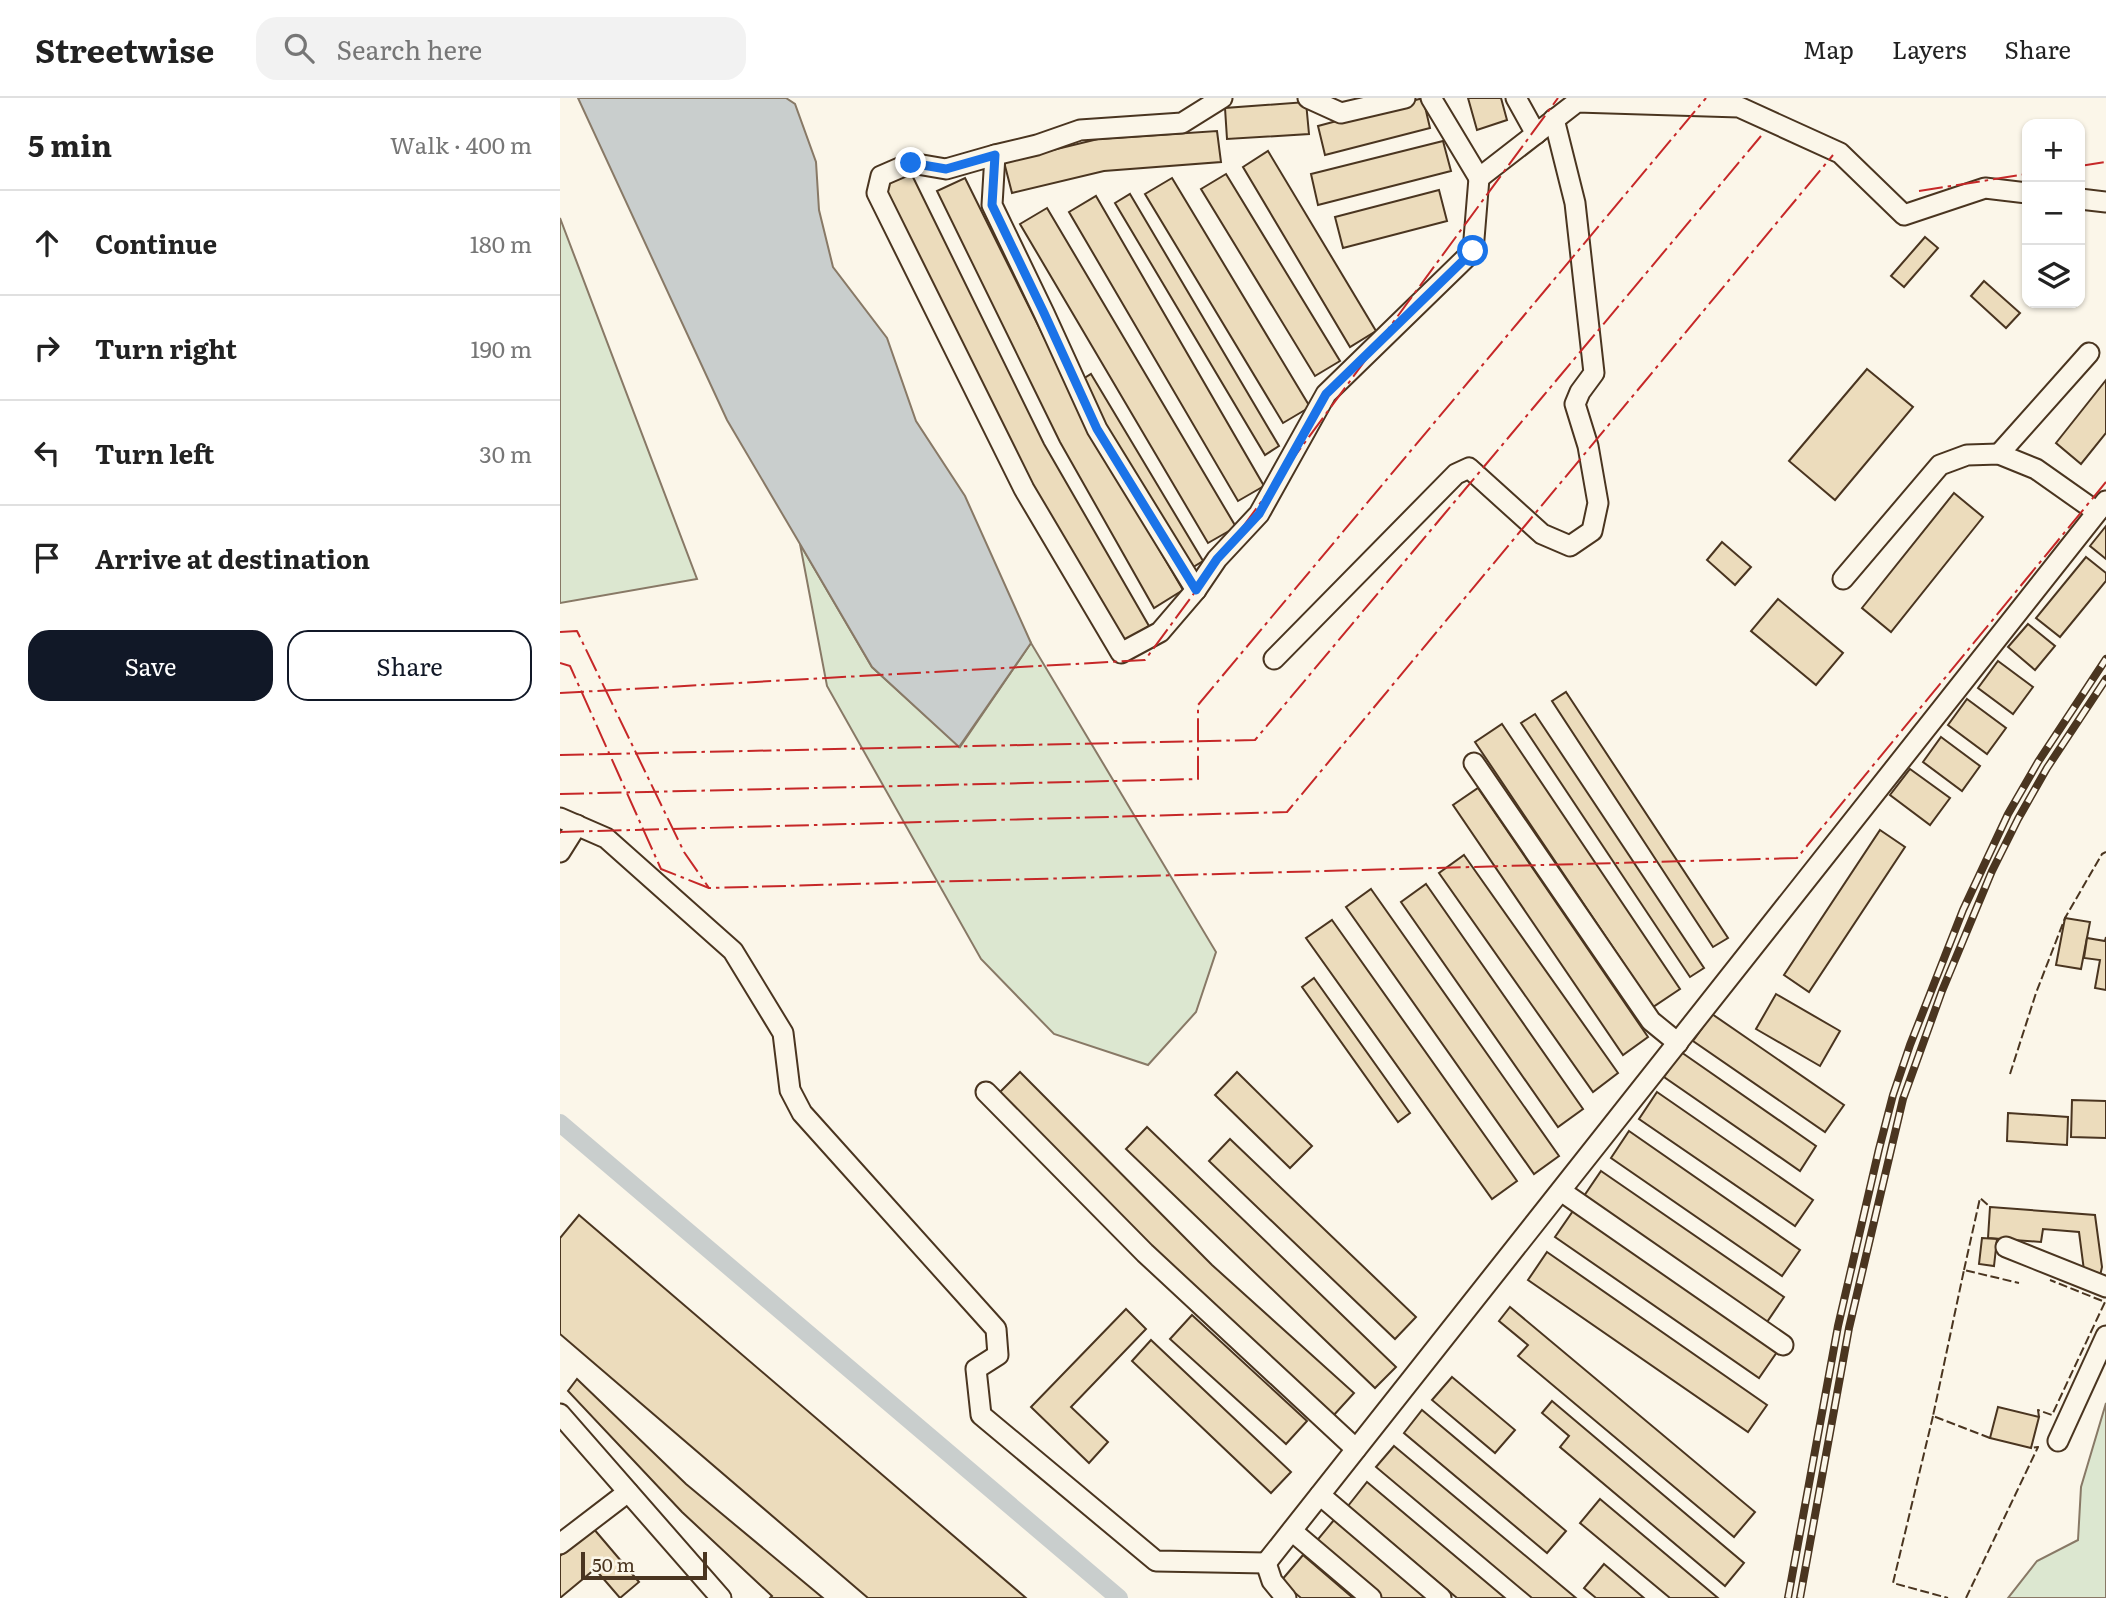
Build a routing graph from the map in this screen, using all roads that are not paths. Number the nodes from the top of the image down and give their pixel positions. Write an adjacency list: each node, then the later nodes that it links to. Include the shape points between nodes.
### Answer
1 (1223, 98): 8 (street, via 1182,123 1080,130)
2 (1308, 98): 3 (street, via 1341,113)
3 (1405, 98)
4 (1431, 98): 9 (street)
5 (1516, 98): 7 (street)
6 (1554, 119): 7 (street); 10 (street, via 1577,102 1739,107 1840,153 1904,215 1985,188); 18 (street, via 1575,203 1594,373 1575,404 1598,503 1592,531 1570,546 1542,534 1469,468 1456,474)
7 (1536, 134): 9 (street)
8 (995, 155): 17 (street, via 992,205 1097,429); 17 (street, via 946,169 911,163 881,176 877,193 1024,489 1121,653 1160,632)
9 (1479, 178): 17 (street, via 1473,251 1326,394 1259,514 1217,559)
10 (2022, 192)
11 (2085, 200): 12 (street)
12 (2106, 202)
13 (2089, 353): 14 (street)
14 (1999, 454): 15 (street, via 2036,469); 16 (street, via 1967,455 1940,465)
15 (2101, 507): 22 (street)
16 (1843, 579)
17 (1196, 590)
18 (1274, 659)
19 (1474, 763): 22 (street, via 1651,1021)
20 (568, 821): 21 (street); 36 (street, via 606,838 733,951 783,1033 790,1090 802,1114 996,1329 998,1355 976,1369 981,1415 1156,1560)
21 (560, 852)
22 (1678, 1043): 24 (street)
23 (986, 1092): 31 (street, via 1145,1253)
24 (1560, 1191): 28 (street); 31 (street)
25 (2006, 1247): 26 (street)
26 (2106, 1287)
27 (2106, 1336): 30 (street)
28 (1783, 1345)
29 (560, 1414): 32 (street)
30 (2058, 1441)
31 (1356, 1449): 33 (street)
32 (628, 1492): 35 (street); 37 (street)
33 (1320, 1495): 34 (street); 40 (street)
34 (1292, 1531): 36 (street); 39 (street)
35 (560, 1545)
36 (1266, 1563): 38 (street, via 1272,1581)
37 (722, 1598)
38 (1286, 1598)
39 (1371, 1598)
40 (1441, 1598)

